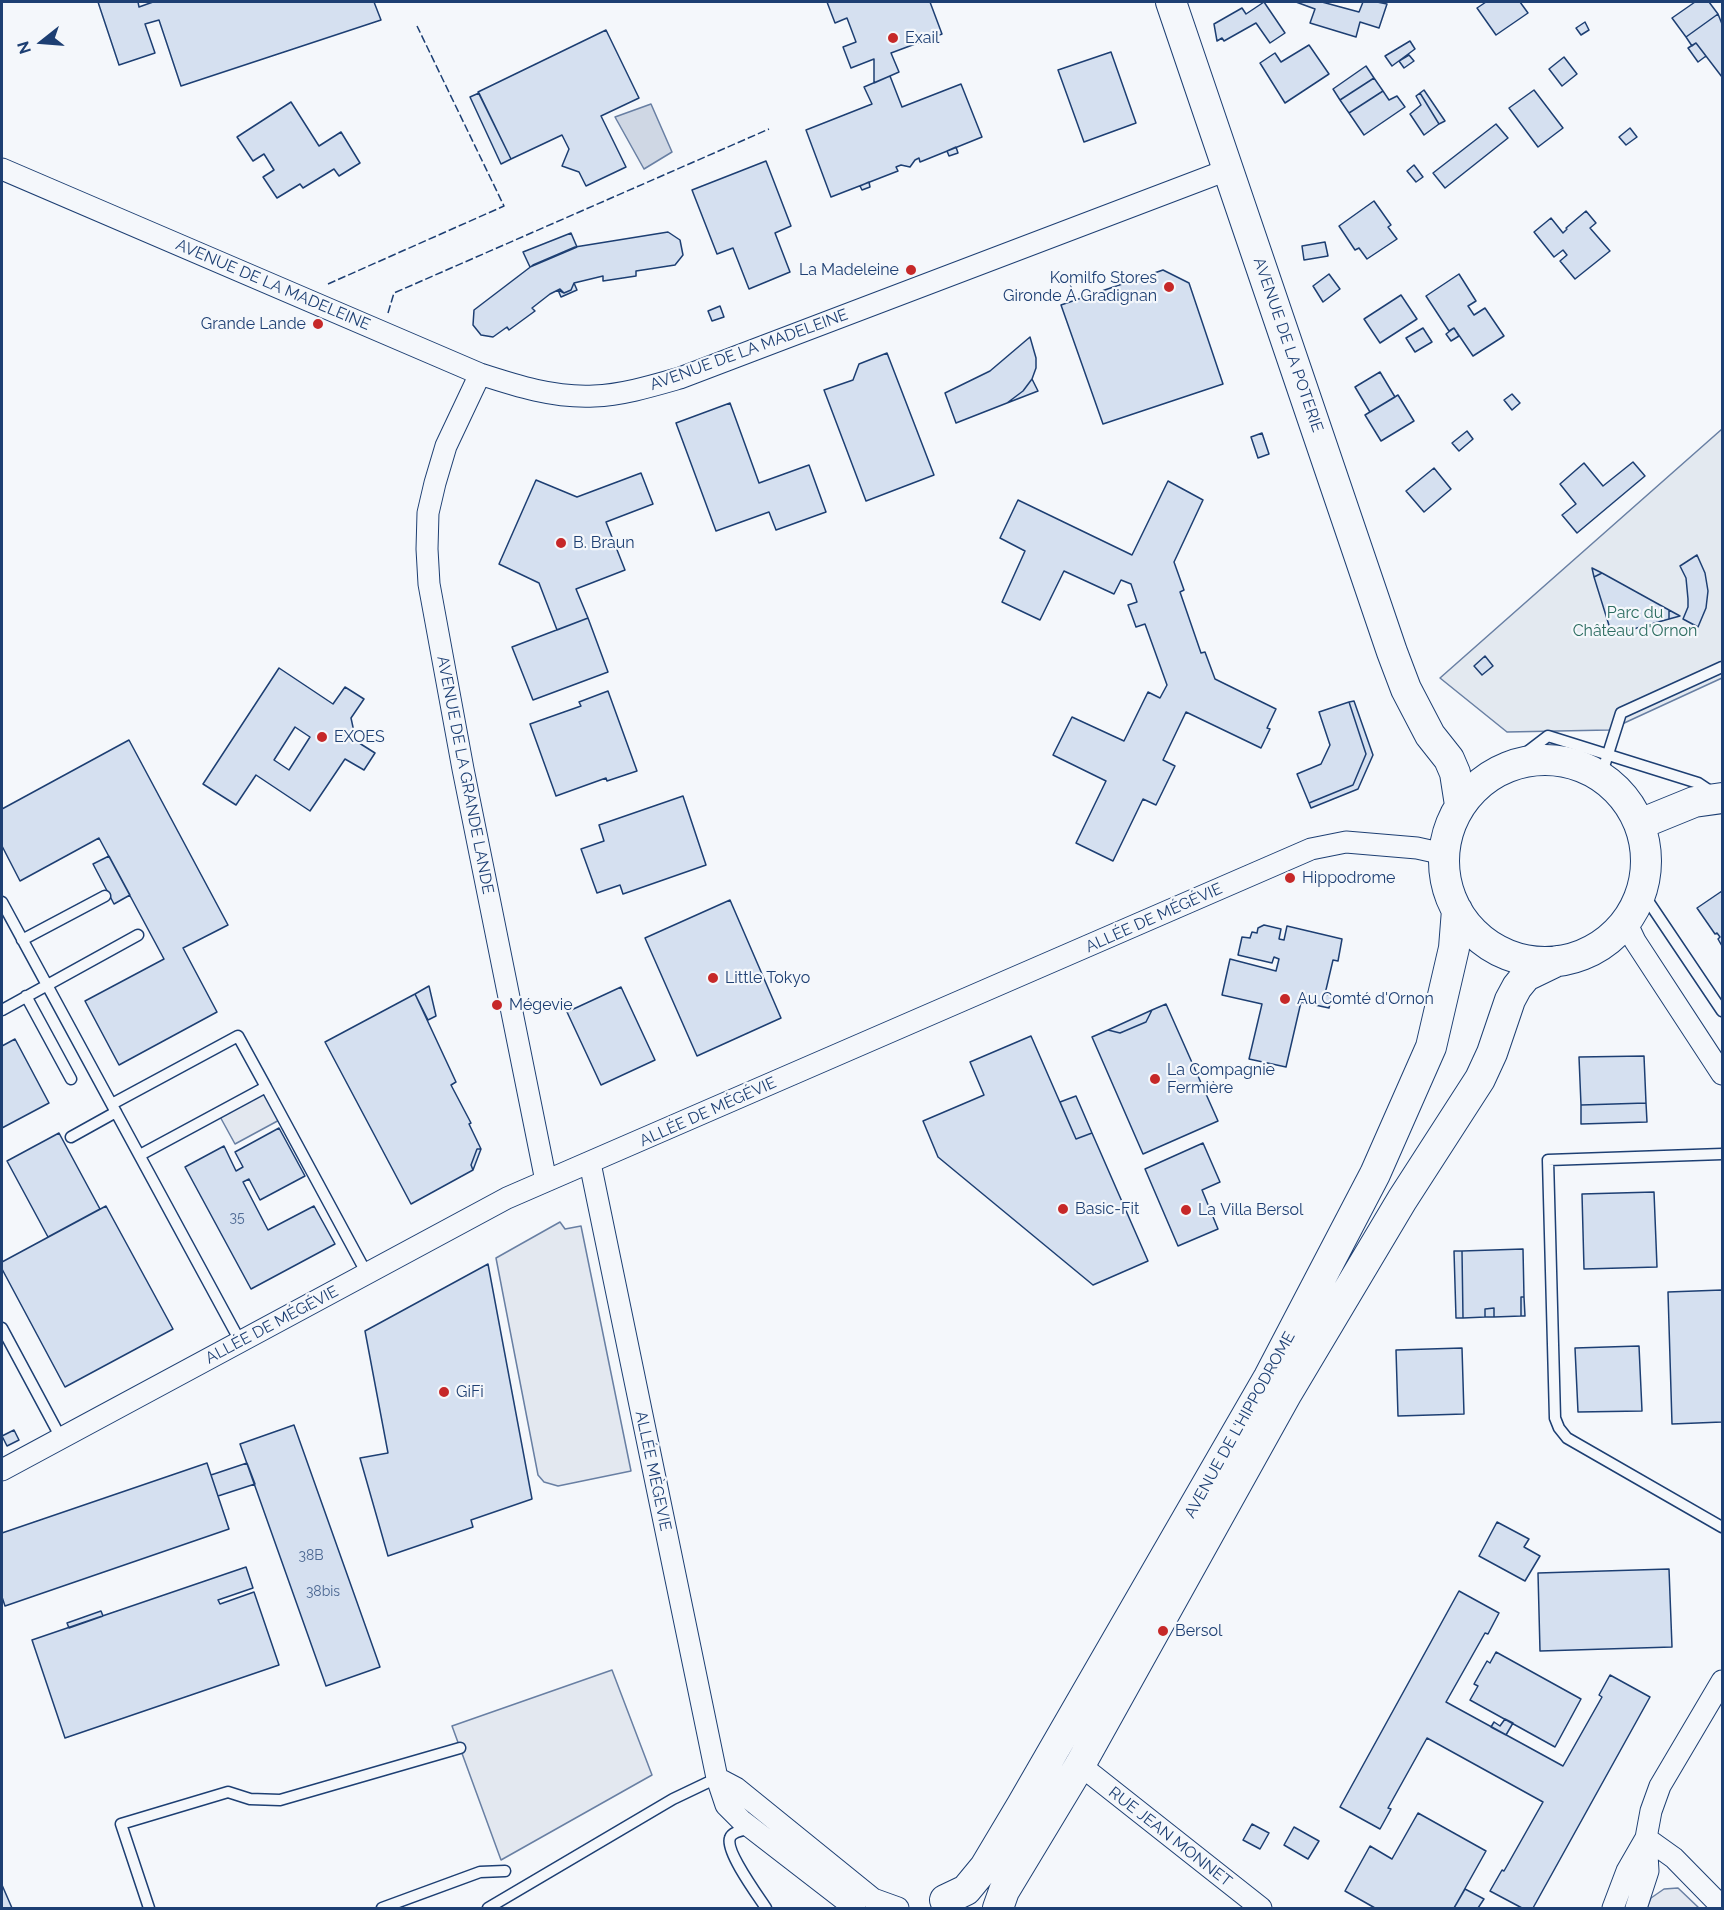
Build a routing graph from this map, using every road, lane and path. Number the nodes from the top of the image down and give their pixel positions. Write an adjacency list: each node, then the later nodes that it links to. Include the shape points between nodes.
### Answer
1 (1178, 4): 3 (main road, AVENUE DE LA POTERIE)
2 (2, 169): 4 (street, AVENUE DE LA MADELEINE)
3 (1227, 170): 4 (street, AVENUE DE LA MADELEINE, via 680,378 594,396 531,390); 6 (main road, AVENUE DE LA POTERIE)
4 (480, 374): 34 (street, AVENUE DE LA GRANDE LANDE, via 446,446 435,483 428,513 429,584)
5 (1722, 667): 7 (lane, via 1621,713)
6 (1406, 689): 8 (main road, AVENUE DE LA POTERIE, via 1471,759); 10 (main road, AVENUE DE LA POTERIE, via 1430,735 1449,759)
7 (1604, 765): 8 (main road, via 1584,767 1557,760 1529,760); 9 (lane, via 1698,783); 11 (main road)
8 (1508, 766): 10 (main road, via 1480,782)
9 (1722, 798): 11 (main road, via 1694,802)
10 (1460, 805): 12 (main road, via 1446,837)
11 (1640, 825): 13 (main road, via 1647,858)
12 (1444, 854): 16 (main road, via 1444,873); 33 (street, ALLÉE DE MÉGÉVIE, via 1346,842 1311,849)
13 (1642, 892): 18 (main road); 25 (lane)
14 (105, 896): 20 (lane)
15 (2, 902): 17 (lane)
16 (1457, 910): 21 (main road, via 1468,926 1498,951 1527,960); 48 (main road, AVENUE DE L'HIPPODROME, via 1455,948 1431,1047 1375,1174 1269,1377 985,1867 966,1890)
17 (6, 919): 20 (lane)
18 (1626, 922): 21 (main road, via 1595,949); 26 (street)
19 (138, 935): 22 (lane)
20 (22, 940): 22 (lane)
21 (1557, 962): 43 (main road, AVENUE DE L'HIPPODROME, via 1526,976 1517,987 1480,1079 1402,1200 1287,1393)
22 (47, 985): 23 (lane); 29 (lane)
23 (26, 996): 24 (lane); 27 (lane)
24 (2, 1010)
25 (1722, 1011)
26 (1722, 1074)
27 (71, 1079)
28 (266, 1087): 29 (lane, via 238,1036); 32 (lane); 35 (lane)
29 (114, 1108): 30 (lane); 32 (lane)
30 (71, 1137)
31 (1722, 1154): 40 (lane, via 1548,1160 1555,1418 1559,1428 1567,1438)
32 (140, 1155): 37 (lane)
33 (590, 1163): 34 (street, ALLÉE DE MÉGÉVIE); 44 (street, ALLÉE MÈGEVIE)
34 (546, 1181): 35 (street, ALLÉE DE MÉGÉVIE)
35 (367, 1274): 37 (street, ALLÉE DE MÉGÉVIE)
36 (2, 1328): 38 (lane)
37 (240, 1341): 38 (street, ALLÉE DE MÉGÉVIE)
38 (61, 1438): 39 (street, ALLÉE DE MÉGÉVIE)
39 (2, 1470)
40 (1722, 1527)
41 (1722, 1681): 46 (street, via 1660,1786)
42 (460, 1748): 50 (lane, via 280,1800 250,1799 228,1792 121,1824)
43 (1080, 1765): 57 (main road, AVENUE DE L'HIPPODROME, via 1004,1891); 58 (street, RUE JEAN MONNET)
44 (717, 1778): 45 (street, ALLÉE MÈGEVIE, via 726,1805); 52 (lane, via 673,1798); 55 (street, via 736,1788 873,1899)
45 (752, 1828): 53 (lane, via 733,1833 730,1844); 54 (street, ALLÉE MÈGEVIE)
46 (1646, 1838): 49 (street, via 1674,1858); 59 (street, via 1627,1871); 60 (street, via 1648,1871)
47 (505, 1871): 51 (lane, via 480,1872)
48 (933, 1904): 56 (main road, via 962,1901)
49 (1722, 1907)
50 (149, 1908)
51 (382, 1908)
52 (488, 1908)
53 (766, 1908)
54 (855, 1908)
55 (898, 1908)
56 (978, 1908)
57 (998, 1908)
58 (1261, 1908)
59 (1613, 1908)
60 (1636, 1908)

